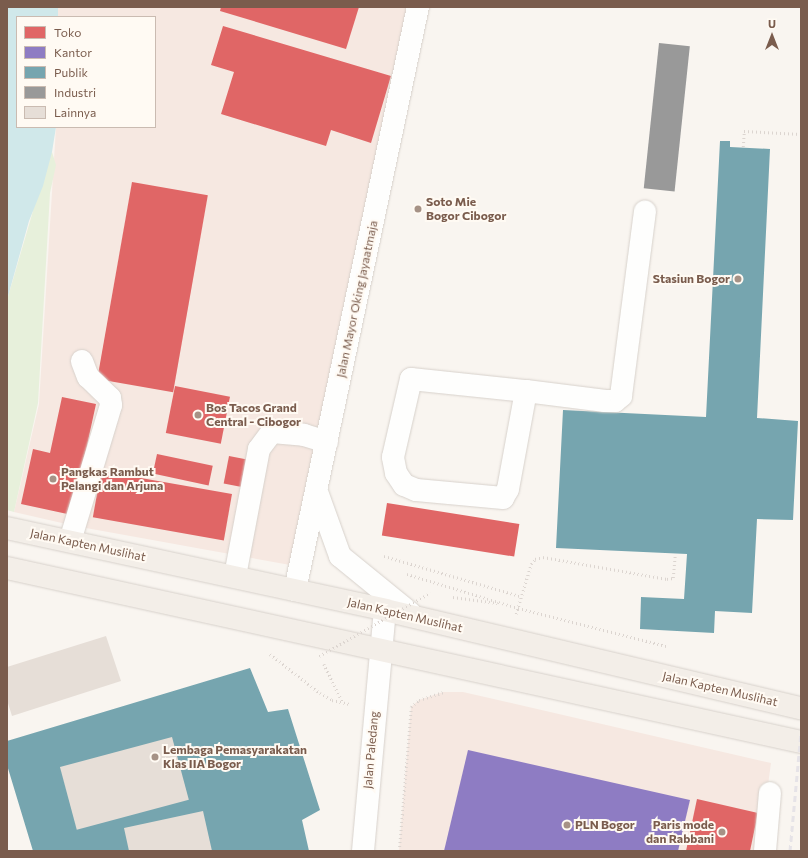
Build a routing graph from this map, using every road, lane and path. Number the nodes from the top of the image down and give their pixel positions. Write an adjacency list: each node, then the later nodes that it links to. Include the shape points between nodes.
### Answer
1 (418, 7): 7 (street, Jalan Mayor Oking Jayaatmaja)
2 (801, 134): 3 (path, via 744,131)
3 (743, 147)
4 (645, 212): 6 (street, via 621,396 615,401 605,401)
5 (82, 361): 10 (street, via 88,377 105,393 110,405)
6 (526, 391): 6 (street, via 411,379 393,457 396,473 404,485 416,490 503,498 508,489)
7 (327, 442): 8 (street, Jalan Mayor Oking Jayaatmaja); 14 (street, via 304,435 272,432 259,449)
8 (317, 492): 16 (street, Jalan Mayor Oking Jayaatmaja); 23 (street, via 340,556)
9 (7, 528): 10 (main road, Jalan Kapten Muslihat)
10 (70, 542): 14 (main road, Jalan Kapten Muslihat)
11 (675, 554): 21 (path, via 673,578 666,579 543,557 535,559 531,564)
12 (7, 568): 26 (main road)
13 (401, 572): 20 (path)
14 (236, 576): 16 (main road, Jalan Kapten Muslihat)
15 (423, 589): 17 (path)
16 (295, 590): 22 (main road, Jalan Kapten Muslihat)
17 (430, 593): 18 (path); 28 (path, bridge)
18 (437, 594)
19 (444, 595): 20 (path)
20 (502, 604): 21 (path)
21 (518, 608): 24 (path); 25 (path)
22 (385, 610): 23 (main road, Jalan Kapten Muslihat); 26 (street, Jalan Paledang)
23 (414, 617): 24 (main road, Jalan Kapten Muslihat)
24 (509, 639): 33 (main road, Jalan Kapten Muslihat)
25 (667, 647)
26 (380, 649): 34 (main road); 36 (street, Jalan Paledang)
27 (266, 651): 30 (path, via 320,693)
28 (319, 656)
29 (339, 695): 30 (path)
30 (343, 703): 31 (path)
31 (356, 705)
32 (411, 707): 37 (path)
33 (801, 708)
34 (801, 742)
35 (770, 794): 38 (street)
36 (363, 851)
37 (398, 851)
38 (765, 851)

